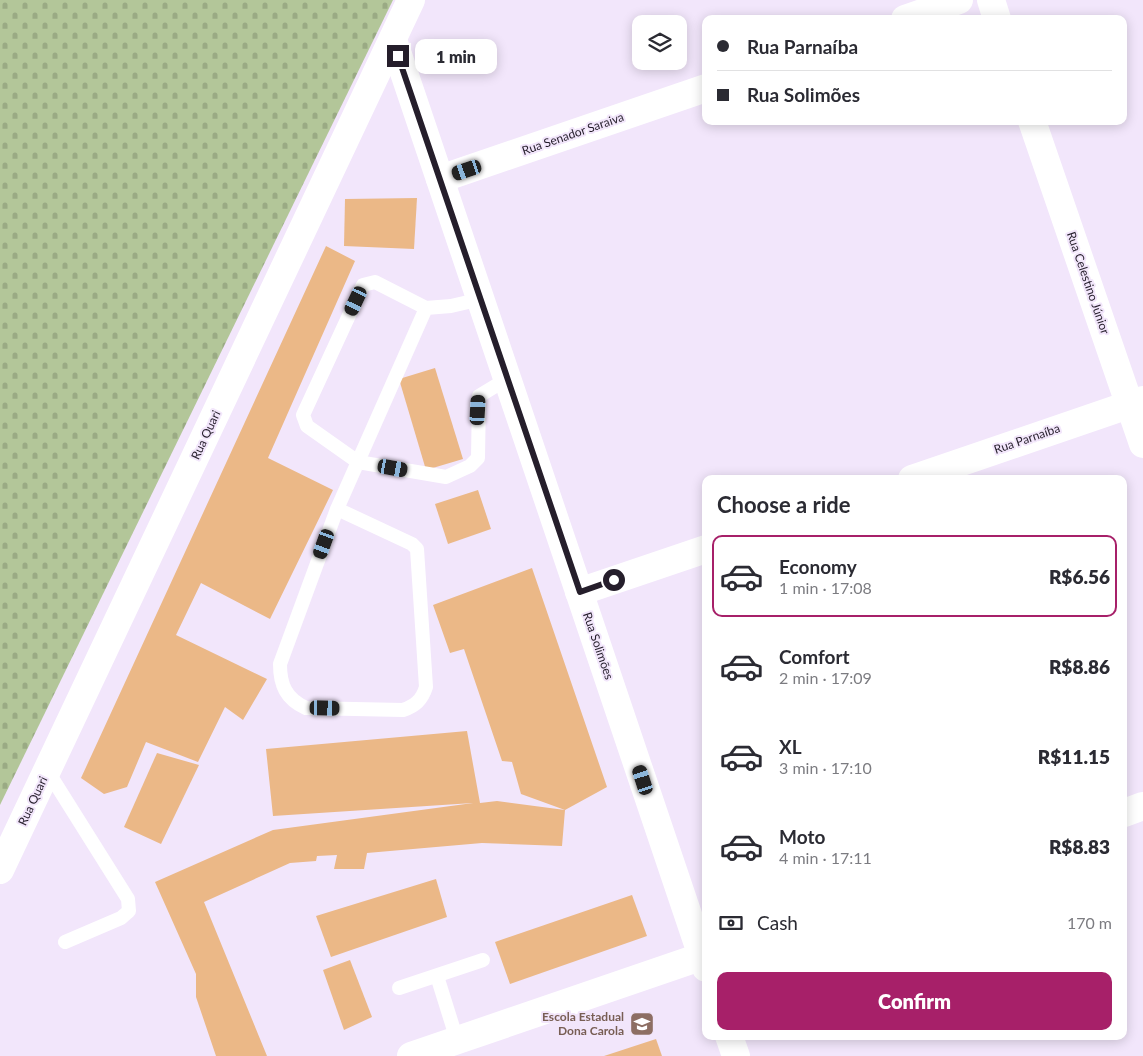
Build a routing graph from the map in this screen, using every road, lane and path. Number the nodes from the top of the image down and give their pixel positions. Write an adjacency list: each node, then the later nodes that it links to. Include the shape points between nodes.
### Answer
1 (411, 0): 6 (street, Rua Quari)
2 (959, 0): 4 (street)
3 (991, 0): 5 (street)
4 (916, 15)
5 (996, 15)
6 (392, 40): 9 (street, Rua Solimões); 20 (street, Rua Quari)
7 (702, 89): 9 (street, Rua Senador Saraiva)
8 (1033, 125): 13 (street, Rua Celestino Júnior)
9 (440, 180): 10 (street, Rua Solimões)
10 (481, 299): 11 (lane); 12 (street, Rua Solimões)
11 (426, 308): 15 (lane); 15 (lane, via 375,282 363,285 303,415 307,426)
12 (507, 379): 15 (lane, via 479,396 478,458 470,466 446,477); 19 (street, Rua Solimões)
13 (1136, 403): 14 (street, Rua Celestino Júnior); 16 (street, Rua Parnaíba)
14 (1143, 444)
15 (358, 462): 17 (lane)
16 (924, 475)
17 (337, 509): 17 (lane, via 280,664 281,683 290,698 306,708 402,710 424,695 426,687 418,550 412,544)
18 (702, 549): 19 (street)
19 (580, 592): 25 (street, Rua Solimões)
20 (47, 770): 23 (street, Rua Quari); 24 (lane, via 128,899 129,911 121,918)
21 (1143, 806): 22 (street)
22 (1127, 812)
23 (0, 870)
24 (65, 942)
25 (702, 951)
26 (483, 960): 28 (lane)
27 (702, 961): 30 (street)
28 (438, 976): 29 (lane); 30 (lane)
29 (399, 988)
30 (457, 1040): 32 (street)
31 (730, 1040): 33 (street)
32 (411, 1056)
33 (736, 1056)

